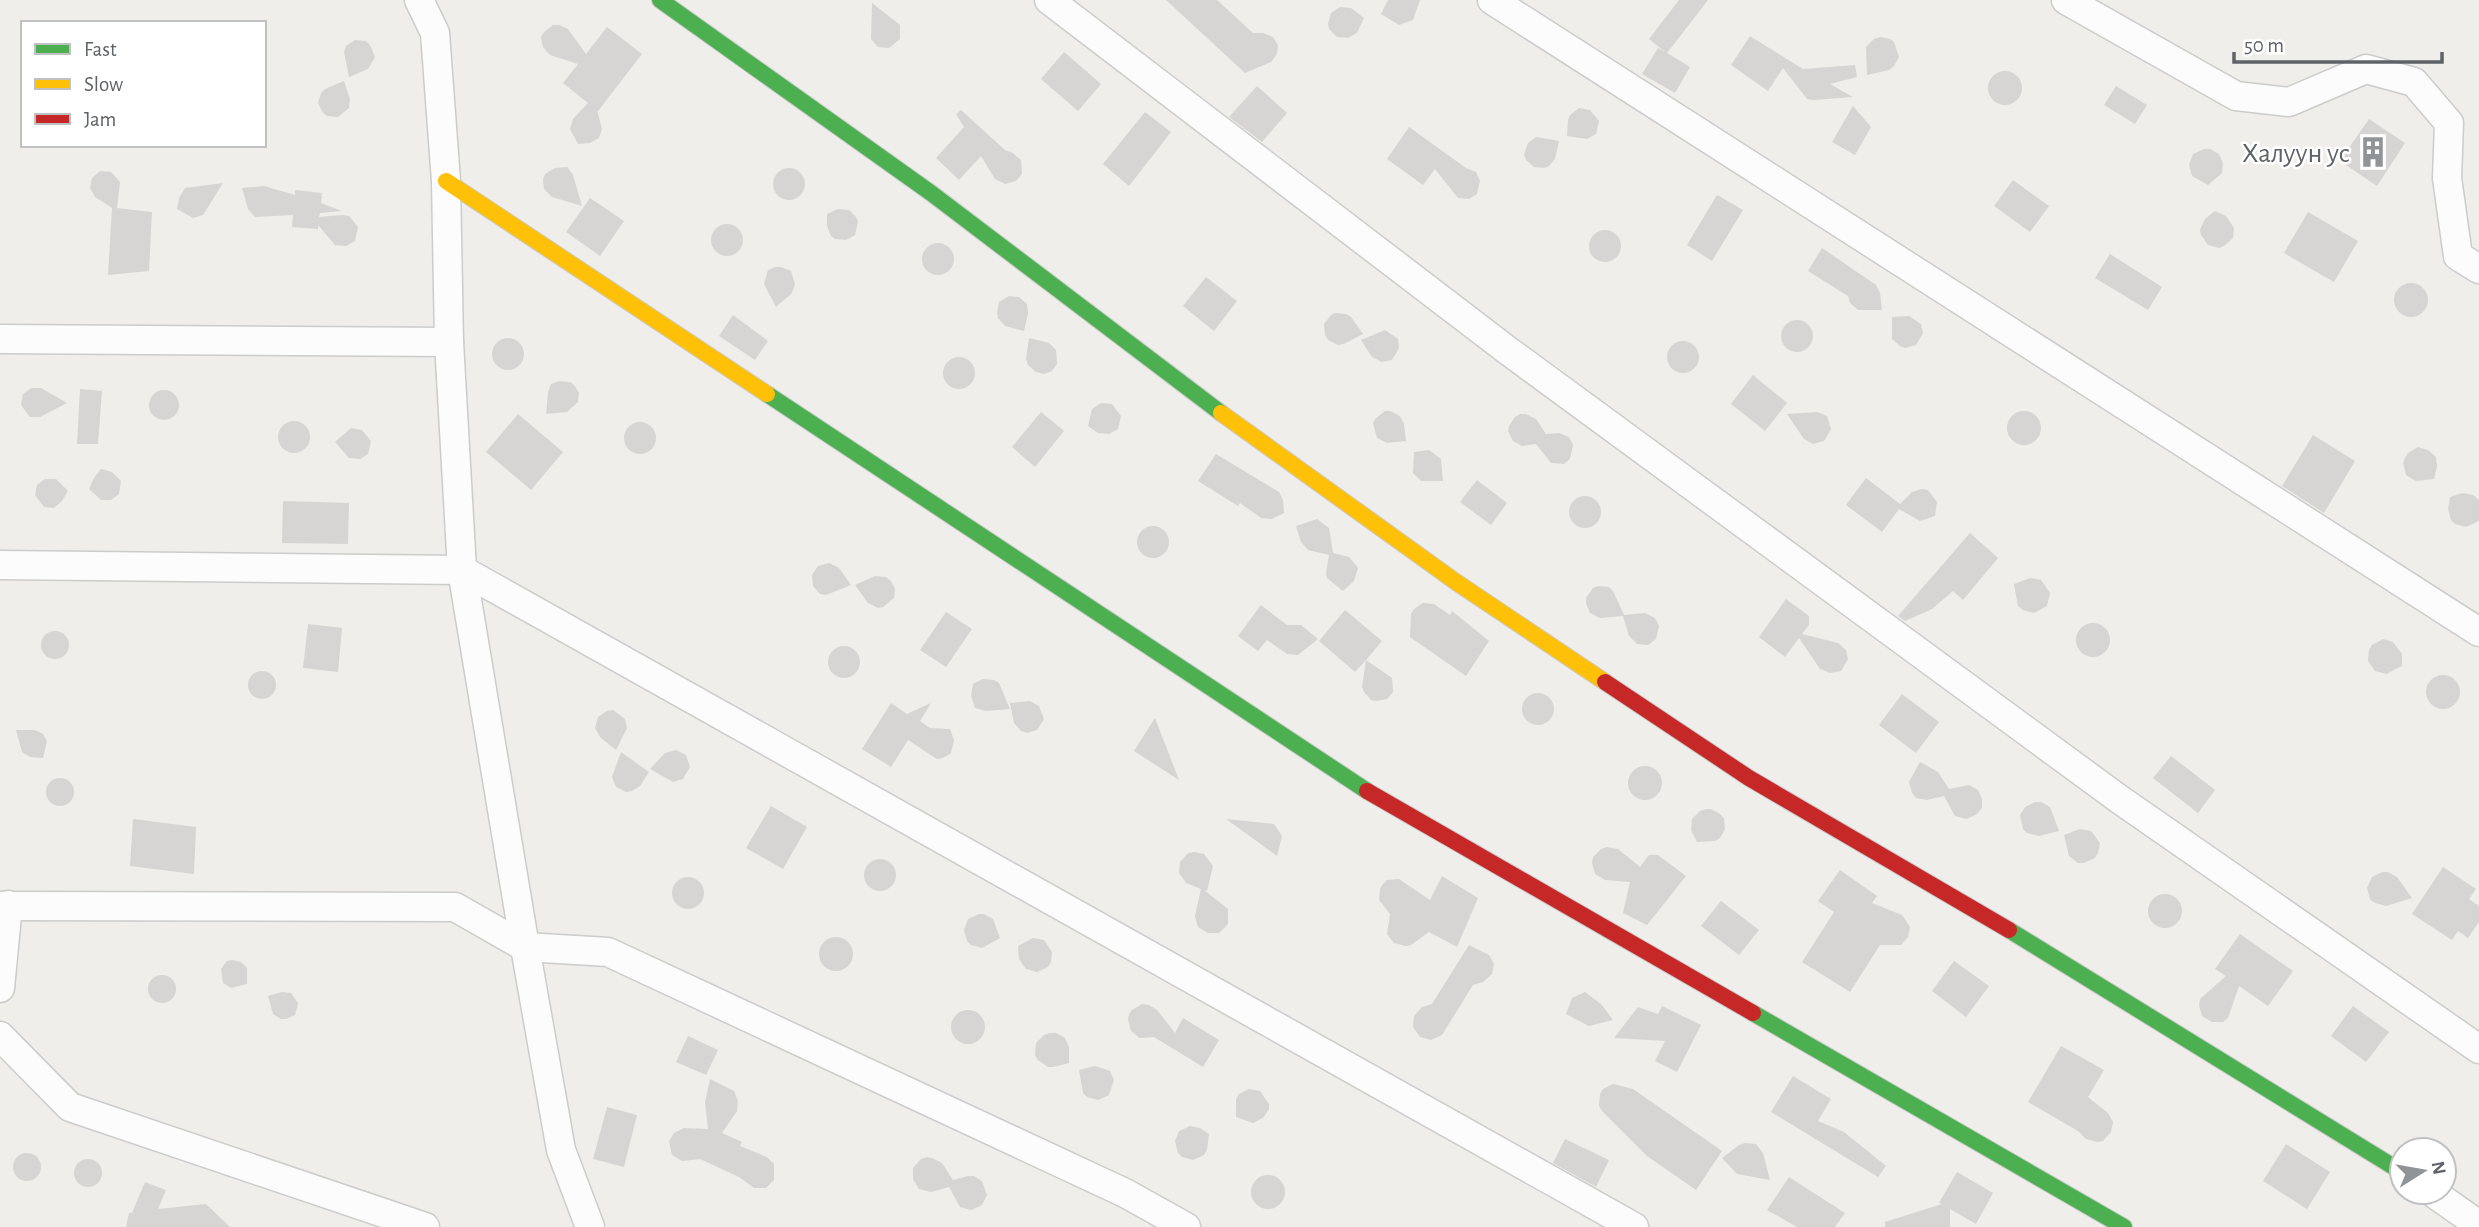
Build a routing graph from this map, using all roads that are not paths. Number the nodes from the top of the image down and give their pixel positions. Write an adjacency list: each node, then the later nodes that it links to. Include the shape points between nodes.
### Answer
1 (419, 0): 6 (street, via 435,33)
2 (660, 0): 18 (street, via 931,194 1190,391 1490,605 1749,778 2045,951)
3 (1049, 0): 17 (street, via 1507,350 2119,799)
4 (1492, 0): 12 (street)
5 (2066, 0): 7 (street, via 2236,96 2290,102 2366,69 2414,82 2449,123 2447,178 2458,256)
6 (446, 181): 9 (street); 25 (street, via 1354,783)
7 (2479, 269)
8 (0, 340): 9 (street)
9 (449, 342): 11 (street)
10 (0, 565): 11 (street)
11 (461, 569): 14 (street); 24 (street)
12 (2479, 632)
13 (4, 905): 14 (street, via 455,907); 15 (street)
14 (524, 947): 22 (street, via 561,1150); 23 (street, via 608,952 1125,1193)
15 (0, 988)
16 (0, 1036): 21 (street, via 70,1107)
17 (2479, 1049)
18 (2388, 1163)
19 (2452, 1206): 20 (street)
20 (2479, 1225)
21 (425, 1227)
22 (590, 1227)
23 (1186, 1227)
24 (1634, 1227)
25 (2124, 1227)

